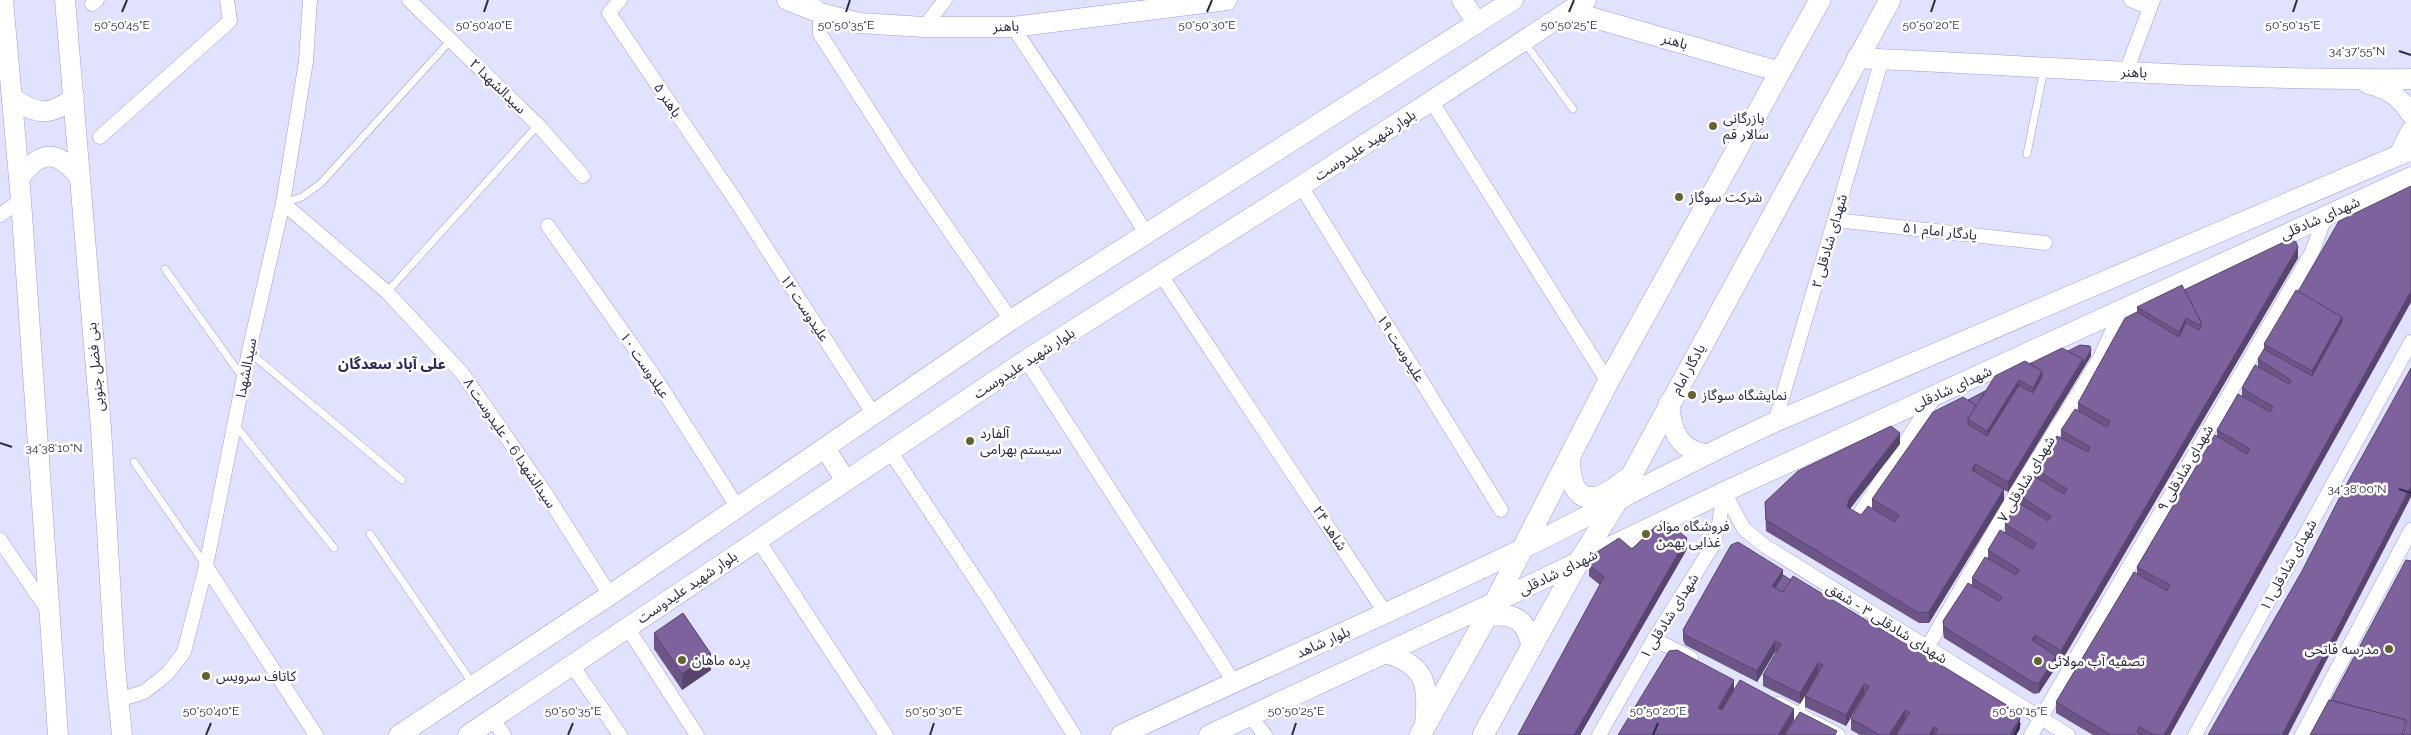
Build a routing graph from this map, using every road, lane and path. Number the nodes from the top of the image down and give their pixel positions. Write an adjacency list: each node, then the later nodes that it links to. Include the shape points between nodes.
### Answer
1 (3, 0): 30 (main road)
2 (65, 0): 31 (main road, بنی فضل جنوبی)
3 (227, 0): 37 (street, via 230,21)
4 (310, 0): 47 (street, سیدالشهدا, via 306,61)
5 (409, 0): 21 (street, سیدالشهدا ۲)
6 (620, 0): 46 (street, باهنر ۵, via 609,13)
7 (787, 0): 17 (main road, باهنر)
8 (945, 0): 19 (street)
9 (1462, 0): 18 (main road)
10 (1513, 0): 18 (main road)
11 (1820, 0): 26 (main road)
12 (1890, 0): 23 (main road, یادگار امام)
13 (2132, 0): 15 (street)
14 (1214, 1): 20 (main road, باهنر)
15 (2152, 4): 27 (street)
16 (1578, 5): 22 (main road, بلوار شهید علیدوست); 26 (main road, باهنر)
17 (816, 6): 19 (main road, باهنر, via 859,23); 60 (street, via 820,34 906,168)
18 (1477, 23): 52 (main road)
19 (924, 27): 20 (main road, باهنر)
20 (1013, 27): 52 (street)
21 (451, 40): 35 (street, سیدالشهدا ۲); 47 (lane, via 321,182 302,197)
22 (1524, 42): 32 (main road, بلوار شهید علیدوست); 33 (lane)
23 (1858, 58): 24 (main road, باهنر); 67 (main road, یادگار امام)
24 (1882, 59): 25 (main road, باهنر); 50 (street, شهدای شادقلی ۲)
25 (2044, 68): 27 (main road, باهنر); 39 (lane)
26 (1780, 72): 65 (main road)
27 (2126, 72): 29 (main road, باهنر)
28 (2411, 79): 29 (main road, باهنر)
29 (2348, 80): 34 (main road, via 2381,87 2401,98)
30 (12, 97): 31 (main road, via 25,108 39,112 54,111); 43 (main road)
31 (74, 97): 41 (main road, بنی فضل جنوبی)
32 (1432, 102): 44 (main road, بلوار شهید علیدوست); 65 (street)
33 (1573, 109)
34 (2411, 114)
35 (538, 125): 40 (street, سیدالشهدا ۲); 58 (lane)
36 (2411, 131): 38 (main road)
37 (100, 137)
38 (2405, 153): 54 (main road, شهدای شادقلی)
39 (2027, 154)
40 (583, 176)
41 (79, 177): 43 (main road, via 68,163 54,156 45,156 27,168); 107 (main road, بنی فضل جنوبی, via 101,428)
42 (2411, 177): 49 (main road, شهدای شادقلی)
43 (19, 179): 45 (main road)
44 (1301, 186): 56 (main road, بلوار شهید علیدوست); 82 (street, علیدوست ۱۹)
45 (21, 200): 48 (street); 94 (main road)
46 (736, 201): 68 (street, علیدوست ۱۲)
47 (283, 203): 58 (street, سیدالشهدا 6 - علیدوست ۸); 62 (street, سیدالشهدا)
48 (0, 214)
49 (2326, 215): 57 (main road, شهدای شادقلی); 110 (street, شهدای شادقلی ۹, via 2312,252 2249,368)
50 (1835, 220): 53 (street, یادگار امام ۵۱); 69 (street, شهدای شادقلی ۲)
51 (548, 226): 81 (street, عیلدوست ۱۰, via 654,376)
52 (1146, 233): 60 (main road)
53 (2045, 243)
54 (2164, 256): 57 (main road); 69 (main road, شهدای شادقلی)
55 (164, 270): 64 (lane)
56 (1162, 275): 63 (main road, بلوار شهید علیدوست); 95 (street, شاهد ۲۴)
57 (2176, 283): 59 (main road, شهدای شادقلی)
58 (387, 292): 92 (street, سیدالشهدا 6 - علیدوست ۸, via 462,373 546,494)
59 (2122, 309): 66 (main road, شهدای شادقلی); 99 (street, شهدای شادقلی ۷, via 2071,414 2030,480 2011,502 1998,534)
60 (1011, 320): 68 (main road)
61 (2411, 342): 130 (street, شهدای شادقلی۱۱)
62 (249, 351): 64 (street, سیدالشهدا); 77 (lane)
63 (1026, 360): 72 (main road, بلوار شهید علیدوست); 103 (street)
64 (244, 379): 70 (street, سیدالشهدا)
65 (1608, 382): 74 (main road)
66 (1936, 396): 79 (main road, شهدای شادقلی); 83 (street)
67 (1670, 403): 73 (main road, via 1674,432 1694,452); 76 (main road, یادگار امام)
68 (874, 415): 71 (main road)
69 (1775, 422): 73 (main road, شهدای شادقلی)
70 (235, 425): 88 (lane); 91 (street, سیدالشهدا)
71 (825, 448): 78 (main road); 81 (main road)
72 (890, 452): 78 (main road, بلوار شهید علیدوست); 121 (street, via 990,601)
73 (1705, 454): 80 (main road, شهدای شادقلی)
74 (1570, 456): 76 (main road, via 1572,484 1586,497 1598,497); 89 (main road)
75 (134, 462): 91 (lane)
76 (1629, 478): 80 (main road, یادگار امام)
77 (402, 480)
78 (846, 481): 87 (main road, بلوار شهید علیدوست)
79 (1724, 492): 90 (main road, شهدای شادقلی); 97 (street, شهدای شادقلی ۱, via 1720,524 1712,547); 99 (street, شهدای شادقلی ۳ - شفق, via 1744,529 1751,535)
80 (1618, 500): 89 (main road, شهدای شادقلی); 90 (main road, یادگار امام)
81 (738, 508): 92 (main road)
82 (1501, 510)
83 (1864, 513)
84 (2411, 530): 131 (street)
85 (370, 534): 105 (lane)
86 (0, 540): 94 (street)
87 (758, 540): 96 (main road, بلوار شهید علیدوست); 120 (street)
88 (334, 548)
89 (1523, 548): 93 (main road); 95 (main road, بلوار شاهد)
90 (1578, 563): 93 (main road, شهدای شادقلی); 98 (main road, یادگار امام)
91 (206, 566): 107 (street, سیدالشهدا, via 184,652 167,674 144,692); 115 (street)
92 (610, 595): 105 (main road)
93 (1491, 609): 98 (main road, via 1520,620 1528,629); 100 (main road); 112 (main road)
94 (49, 612): 113 (main road)
95 (1386, 614): 103 (main road, بلوار شاهد)
96 (627, 627): 101 (main road, بلوار شهید علیدوست); 119 (street)
97 (1654, 639): 102 (street); 126 (street, شهدای شادقلی ۱)
98 (1532, 647): 125 (main road, یادگار امام)
99 (1927, 648): 110 (street, شهدای شادقلی ۳ - شفق)
100 (1386, 653): 108 (main road); 112 (main road, via 1406,659 1418,670 1426,689)
101 (572, 665): 111 (main road, بلوار شهید علیدوست); 118 (street)
102 (1706, 666)
103 (1234, 682): 122 (main road, بلوار شاهد)
104 (1815, 684): 109 (lane)
105 (474, 685): 116 (main road)
106 (1764, 696): 109 (street)
107 (118, 700): 114 (main road, بنی فضل جنوبی)
108 (1250, 716): 123 (main road); 124 (street)
109 (1799, 717): 127 (street)
110 (2041, 719): 128 (street, شهدای شادقلی ۹); 129 (street, شهدای شادقلی ۳ - شفق)
111 (498, 727): 117 (main road, بلوار شهید علیدوست)
112 (1422, 730)
113 (58, 735)
114 (122, 735)
115 (316, 735)
116 (399, 735)
117 (468, 735)
118 (620, 735)
119 (696, 735)
120 (886, 735)
121 (1074, 735)
122 (1121, 735)
123 (1210, 735)
124 (1265, 735)
125 (1483, 735)
126 (1599, 735)
127 (1838, 735)
128 (2031, 735)
129 (2068, 735)
130 (2195, 735)
131 (2302, 735)

